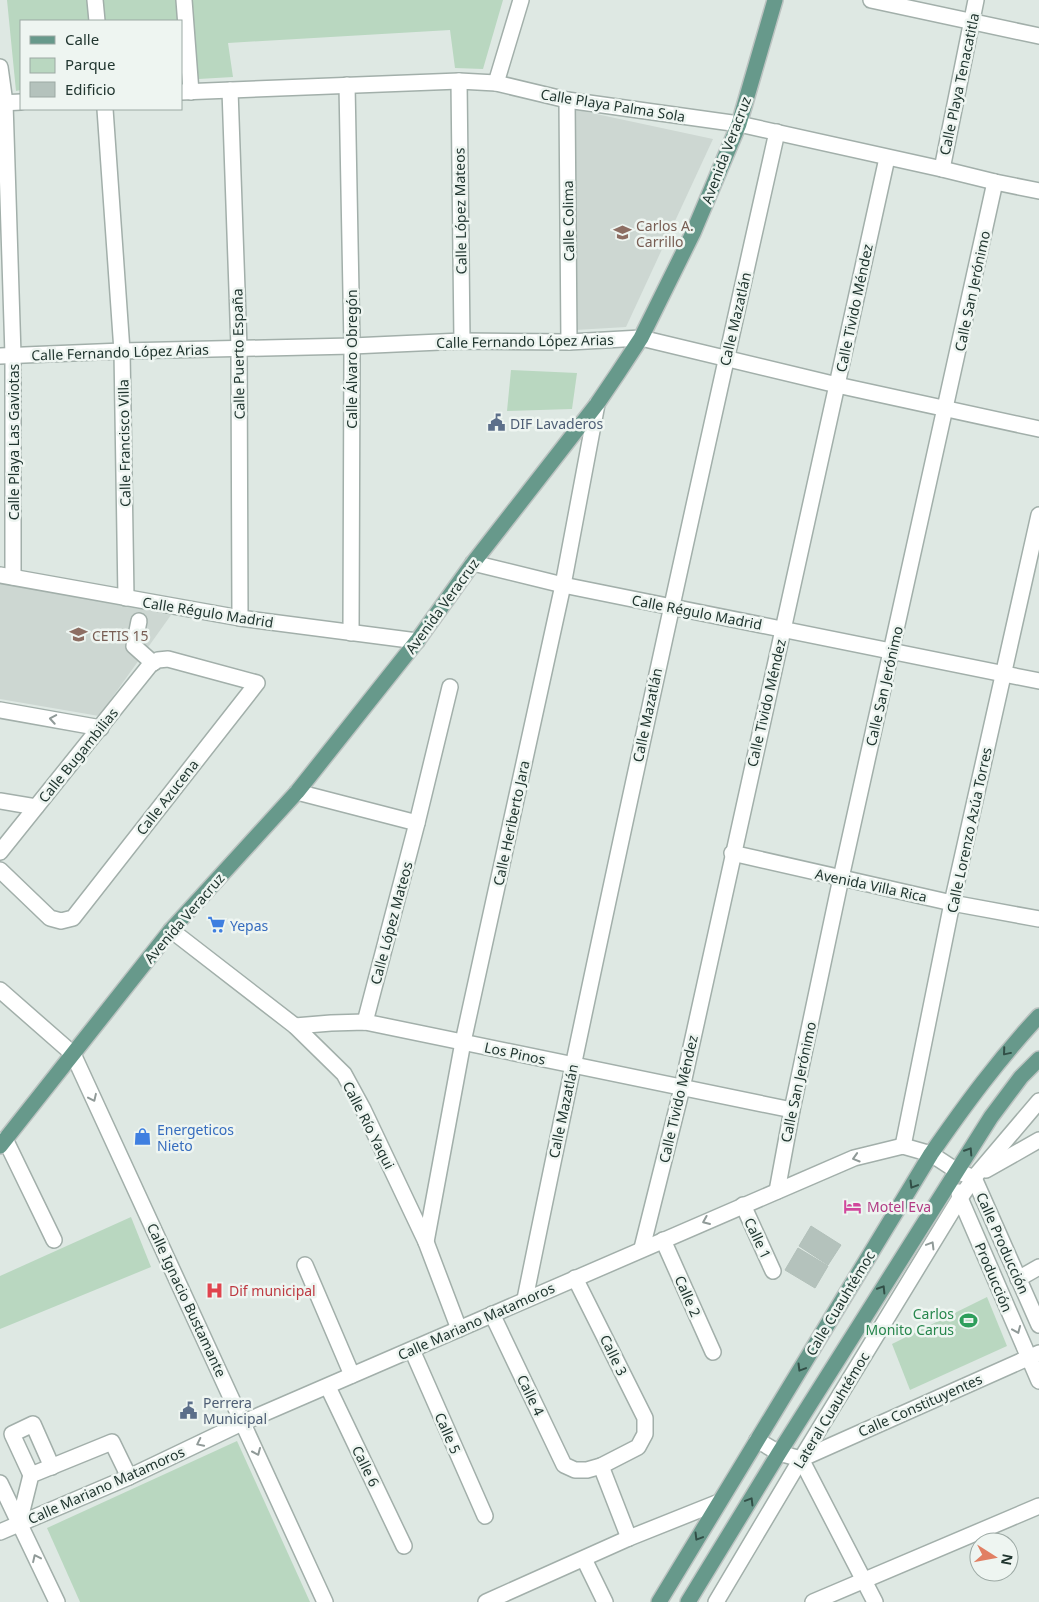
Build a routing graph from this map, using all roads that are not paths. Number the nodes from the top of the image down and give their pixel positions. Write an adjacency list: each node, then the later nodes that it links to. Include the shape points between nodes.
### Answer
1 (95, 0): 7 (street)
2 (184, 0): 15 (street)
3 (521, 0): 12 (street)
4 (776, 0): 20 (main road, Avenida Veracruz)
5 (871, 0): 8 (street)
6 (976, 0): 8 (street, Calle Playa Tenacatitla)
7 (97, 20)
8 (972, 21): 9 (street); 23 (street, Calle Playa Tenacatitla)
9 (1039, 36)
10 (0, 67): 18 (street, Calle Playa Las Gaviotas)
11 (459, 81): 12 (street, Calle Playa Palma Sola); 13 (street, Calle Playa Palma Sola); 28 (street, Calle López Mateos)
12 (496, 83): 16 (street, Calle Playa Palma Sola)
13 (347, 85): 14 (street, Calle Playa Palma Sola); 30 (street, Calle Álvaro Obregón)
14 (230, 90): 15 (street, Calle Playa Palma Sola); 31 (street, Calle Puerto España)
15 (186, 92)
16 (567, 100): 20 (street, Calle Playa Palma Sola); 29 (street, Calle Colima)
17 (20, 102): 18 (street)
18 (2, 103): 26 (street, Calle Playa Las Gaviotas)
19 (104, 110): 32 (street, Calle Francisco Villa)
20 (739, 124): 21 (street, Calle Playa Palma Sola); 27 (main road, Avenida Veracruz, via 693,233)
21 (777, 132): 22 (street, Calle Playa Palma Sola); 34 (street, Calle Mazatlán)
22 (886, 158): 23 (street, Calle Playa Palma Sola); 35 (street, Calle Tivido Méndez)
23 (942, 169): 24 (street, Calle Playa Palma Sola)
24 (995, 182): 25 (street, Calle Playa Palma Sola); 37 (street, Calle San Jerónimo)
25 (1039, 191)
26 (4, 240): 33 (street, Calle Playa Las Gaviotas)
27 (641, 338): 29 (street, Calle Fernando López Arias); 34 (street, Calle Fernando López Arias); 36 (main road, Avenida Veracruz)
28 (462, 341): 29 (street, Calle Fernando López Arias); 30 (street, Calle Fernando López Arias)
29 (569, 342)
30 (352, 346): 31 (street, Calle Fernando López Arias); 48 (street, Calle Álvaro Obregón)
31 (238, 348): 32 (street, Calle Fernando López Arias); 45 (street, Calle Puerto España)
32 (122, 351): 33 (street, Calle Fernando López Arias); 43 (street, Calle Francisco Villa)
33 (6, 356): 41 (street, Calle Playa Las Gaviotas)
34 (726, 359): 35 (street, Calle Fernando López Arias); 44 (street, Calle Mazatlán)
35 (838, 385): 37 (street, Calle Fernando López Arias); 47 (street, Calle Tivido Méndez)
36 (597, 404): 40 (main road, Avenida Veracruz); 42 (street, Calle Heriberto Jara)
37 (946, 409): 38 (street, Calle Fernando López Arias); 50 (street, Calle San Jerónimo)
38 (1039, 429)
39 (1039, 515): 52 (street, Calle Lorenzo Azúa Torres)
40 (473, 563): 42 (street, Calle Régulo Madrid); 49 (main road, Avenida Veracruz)
41 (7, 576): 43 (street, Calle Régulo Madrid)
42 (563, 585): 44 (street, Calle Régulo Madrid); 72 (street, Calle Heriberto Jara)
43 (126, 598): 45 (street, Calle Régulo Madrid)
44 (671, 606): 47 (street, Calle Régulo Madrid); 75 (street, Calle Mazatlán)
45 (240, 618): 48 (street, Calle Régulo Madrid)
46 (139, 621): 51 (street, via 134,646)
47 (783, 629): 50 (street, Calle Régulo Madrid); 62 (street, Calle Tivido Méndez)
48 (351, 633): 49 (street, Calle Régulo Madrid)
49 (417, 641): 57 (main road, Avenida Veracruz)
50 (891, 652): 52 (street, Calle Régulo Madrid); 64 (street, Calle San Jerónimo)
51 (155, 661): 56 (street, Calle Bugambilias); 63 (street, Calle Azucena, via 168,659 257,683 73,918 61,921 50,918)
52 (1003, 674): 53 (street, Calle Régulo Madrid); 65 (street, Calle Lorenzo Azúa Torres)
53 (1039, 681)
54 (450, 687): 60 (street, Calle López Mateos)
55 (0, 710): 56 (street, one-way to 55)
56 (101, 728): 59 (street, Calle Bugambilias)
57 (297, 792): 60 (street); 67 (main road, Avenida Veracruz)
58 (0, 800): 59 (street)
59 (36, 807): 61 (street, Calle Bugambilias)
60 (417, 823): 70 (street, Calle López Mateos)
61 (0, 852)
62 (732, 853): 64 (street, Avenida Villa Rica); 76 (street, Calle Tivido Méndez)
63 (0, 870)
64 (842, 878): 65 (street, Avenida Villa Rica); 78 (street, Calle San Jerónimo)
65 (952, 903): 66 (street, Avenida Villa Rica); 81 (street, Calle Lorenzo Azúa Torres)
66 (1039, 919)
67 (171, 930): 71 (street, Calle Río Yaqui); 73 (main road, Avenida Veracruz)
68 (0, 990): 73 (street)
69 (1039, 1016): 82 (main road, Calle Cuauhtémoc, one-way to 82, via 966,1103)
70 (365, 1022): 71 (street, Los Pinos); 72 (street, Los Pinos)
71 (295, 1026): 90 (street, Calle Río Yaqui, via 344,1074)
72 (463, 1042): 75 (street, Los Pinos); 90 (street, Calle Heriberto Jara)
73 (73, 1054): 80 (main road, Avenida Veracruz); 107 (street, Calle Ignacio Bustamante, one-way to 107)
74 (1039, 1059): 83 (main road, Calle Cuauhtémoc, one-way to 74, via 991,1117)
75 (572, 1066): 76 (street, Los Pinos); 97 (street, Calle Mazatlán)
76 (682, 1088): 78 (street, Los Pinos); 91 (street, Calle Tivido Méndez)
77 (1039, 1101): 84 (street, Lateral Cuauhtémoc)
78 (792, 1110): 85 (street, Calle San Jerónimo)
79 (1039, 1140): 84 (street)
80 (3, 1143): 88 (street)
81 (903, 1146): 82 (street, Calle Mariano Matamoros); 85 (street, Calle Mariano Matamoros, one-way to 85, via 854,1158)
82 (931, 1154): 83 (street, Calle Mariano Matamoros); 108 (main road, Calle Cuauhtémoc, one-way to 108)
83 (956, 1171): 84 (street, Calle Producción); 86 (street, Producción); 109 (main road, Calle Cuauhtémoc, one-way to 83)
84 (976, 1176): 86 (street, Lateral Cuauhtémoc); 96 (street, Calle Producción)
85 (777, 1191): 87 (street, Calle Mariano Matamoros)
86 (960, 1198): 103 (street, Producción, one-way to 103); 110 (street, Lateral Cuauhtémoc, one-way to 86)
87 (743, 1205): 89 (street, Calle Mariano Matamoros, one-way to 89); 94 (street, Calle 1)
88 (54, 1240)
89 (663, 1240): 91 (street, Calle Mariano Matamoros); 102 (street, Calle 2)
90 (426, 1242): 100 (street, Calle Río Yaqui)
91 (642, 1248): 95 (street, Calle Mariano Matamoros)
92 (305, 1265): 104 (street)
93 (1039, 1267): 96 (street)
94 (773, 1271)
95 (575, 1278): 97 (street, Calle Mariano Matamoros); 111 (street, Calle 3, via 644,1418 646,1434 638,1447)
96 (1018, 1279): 99 (street, Calle Producción)
97 (525, 1299): 98 (street, Calle Mariano Matamoros)
98 (492, 1314): 100 (street, Calle Mariano Matamoros); 111 (street, Calle 4, via 564,1465 575,1470)
99 (1039, 1325)
100 (459, 1329): 101 (street, Calle Mariano Matamoros)
101 (412, 1350): 104 (street, Calle Mariano Matamoros); 118 (street, Calle 5)
102 (713, 1352)
103 (1034, 1355): 105 (street, Producción); 110 (street, Calle Constituyentes)
104 (352, 1375): 106 (street, Calle Mariano Matamoros)
105 (1039, 1381)
106 (328, 1386): 107 (street, Calle Mariano Matamoros); 122 (street, Calle 6)
107 (244, 1422): 114 (street, Calle Mariano Matamoros, one-way to 114); 126 (street, Calle Ignacio Bustamante, one-way to 126)
108 (757, 1440): 109 (street); 116 (main road, Calle Cuauhtémoc)
109 (779, 1452): 110 (street); 130 (main road, Calle Cuauhtémoc, one-way to 109)
110 (801, 1458): 124 (street); 131 (street, Lateral Cuauhtémoc)
111 (600, 1466): 121 (street)
112 (52, 1467): 113 (street); 113 (street, via 33,1424 12,1434); 114 (street, via 112,1442)
113 (31, 1475): 119 (street)
114 (129, 1477): 119 (street, Calle Mariano Matamoros)
115 (0, 1483): 119 (street)
116 (719, 1502): 121 (street); 129 (main road, Calle Cuauhtémoc, one-way to 129)
117 (1039, 1506): 124 (street)
118 (485, 1516)
119 (19, 1523): 120 (street, Calle Mariano Matamoros); 125 (street, one-way to 119)
120 (0, 1532)
121 (629, 1538): 123 (street)
122 (404, 1546)
123 (584, 1559): 127 (street); 128 (street)
124 (866, 1581): 132 (street); 133 (street)
125 (57, 1602)
126 (326, 1602)
127 (486, 1602)
128 (605, 1602)
129 (659, 1602)
130 (688, 1602)
131 (716, 1602)
132 (813, 1602)
133 (875, 1602)

